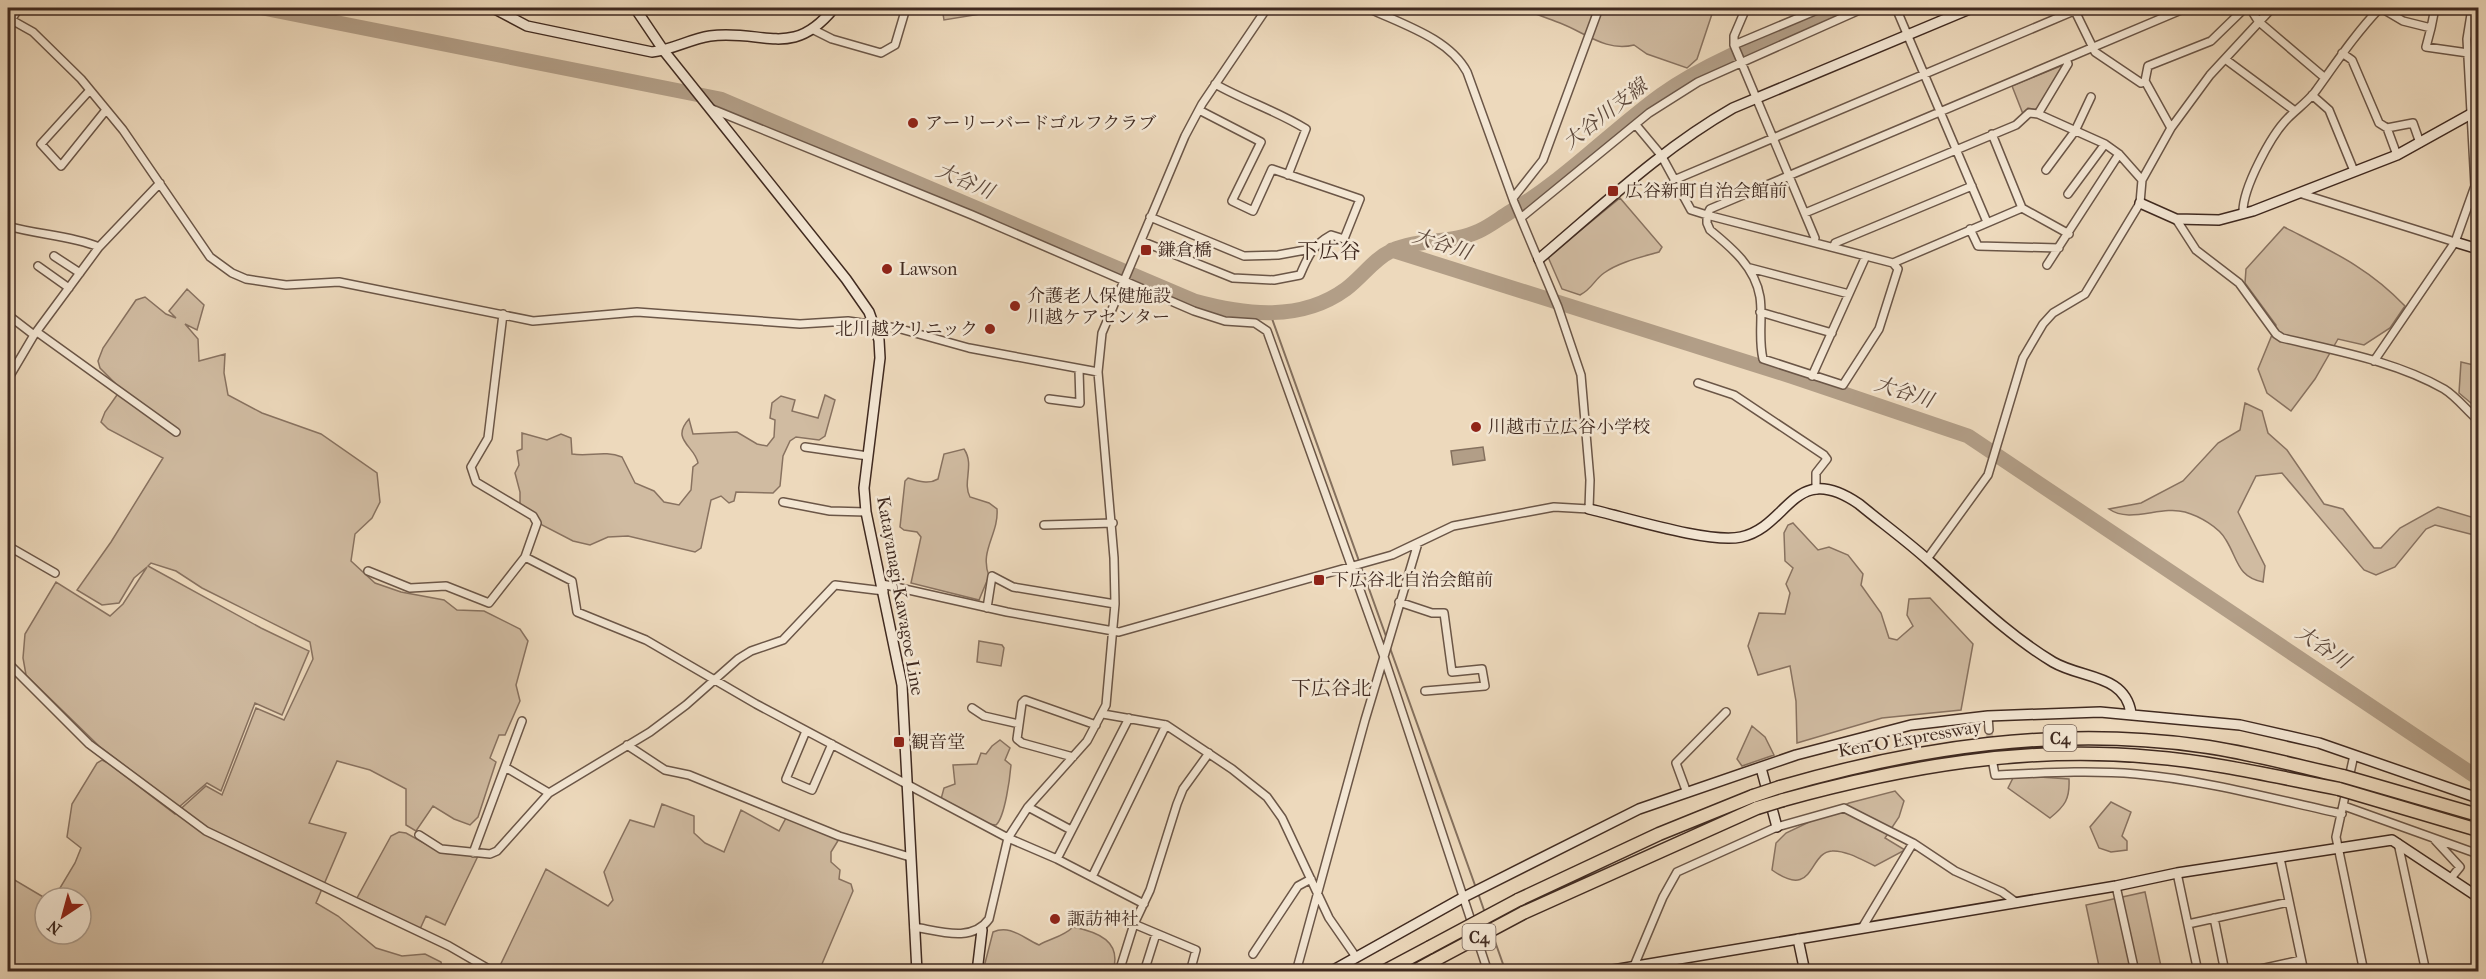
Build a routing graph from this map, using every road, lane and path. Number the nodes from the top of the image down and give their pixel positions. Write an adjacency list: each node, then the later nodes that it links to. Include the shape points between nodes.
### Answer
1 (19, 8): 22 (street)
2 (492, 8): 29 (street, via 540,30 643,51)
3 (635, 8): 29 (street)
4 (834, 8): 25 (street)
5 (906, 8): 25 (street, via 895,45 881,53)
6 (1267, 8): 38 (street)
7 (1368, 8): 72 (street, via 1440,44 1459,58)
8 (1599, 8): 72 (street, via 1543,160)
9 (1746, 8): 27 (street, via 1734,36)
10 (1822, 8): 27 (street)
11 (1864, 8): 32 (street)
12 (1896, 8): 26 (street)
13 (1972, 8): 26 (street)
14 (2077, 8): 28 (street); 35 (street)
15 (2186, 8): 28 (street)
16 (2245, 8): 37 (street, via 2211,41 2148,66)
17 (2250, 8): 23 (street)
18 (2272, 8): 23 (street)
19 (2380, 8): 24 (street, via 2403,21); 30 (street)
20 (2435, 8): 24 (street)
21 (2472, 8): 31 (street)
22 (9, 19): 39 (street, via 33,32)
23 (2258, 21): 34 (street); 36 (street)
24 (2431, 28): 31 (street, via 2426,47)
25 (814, 30): 29 (street, via 787,39 708,36)
26 (1908, 35): 35 (street); 42 (street)
27 (1735, 47): 32 (street)
28 (2091, 47): 33 (street); 37 (street, via 2125,75)
29 (664, 51): 43 (street, Katayanagi-Kawagoe Line)
30 (2342, 52): 36 (street); 52 (street, via 2352,60 2379,123)
31 (2468, 53): 48 (street)
32 (1740, 58): 42 (street); 50 (street, via 1649,113)
33 (2066, 58): 46 (street); 49 (street, via 2068,64)
34 (2225, 59): 47 (street); 51 (street)
35 (1924, 74): 46 (street); 55 (street)
36 (2325, 78): 40 (street)
37 (2145, 81): 51 (street)
38 (1215, 84): 45 (street); 65 (street, via 1306,129)
39 (90, 90): 44 (street); 44 (street, via 40,144 61,165)
40 (2312, 95): 47 (street); 63 (street, via 2329,110)
41 (2091, 97): 53 (street)
42 (1756, 98): 55 (street); 60 (street, via 1706,124)
43 (710, 107): 101 (street); 107 (street, Katayanagi-Kawagoe Line, via 846,279)
44 (106, 110): 68 (street)
45 (1198, 110): 65 (street, via 1260,142 1232,201 1253,211 1272,169); 79 (street)
46 (1940, 111): 58 (street); 64 (street)
47 (2295, 111): 76 (street, via 2279,128 2264,154)
48 (2475, 111): 56 (street); 87 (street, via 2475,186)
49 (2038, 114): 53 (street); 54 (street, via 2029,113 2016,125)
50 (1636, 125): 60 (street); 78 (street)
51 (2171, 128): 67 (street)
52 (2387, 129): 56 (street, via 2413,123); 61 (street)
53 (2075, 131): 57 (street); 62 (street)
54 (1992, 134): 58 (street); 74 (street)
55 (1773, 139): 64 (street); 66 (street)
56 (2420, 143): 61 (street)
57 (2105, 144): 59 (street); 71 (street)
58 (1956, 149): 69 (street); 75 (street)
59 (2119, 154): 67 (street); 84 (street)
60 (1661, 155): 66 (street); 95 (street)
61 (2397, 155): 63 (street)
62 (2046, 170)
63 (2354, 171): 70 (street)
64 (1789, 175): 75 (street); 77 (street, via 1710,209)
65 (1288, 176): 91 (street, via 1360,199 1344,239 1331,235)
66 (1674, 180): 77 (street, via 1691,210)
67 (2142, 180): 73 (street)
68 (160, 183): 88 (street); 105 (street, via 210,257 232,273 276,284 339,282)
69 (1972, 186): 81 (street); 89 (street, via 1835,243)
70 (2299, 193): 76 (street); 87 (street)
71 (2068, 194)
72 (1514, 200): 78 (street)
73 (2140, 203): 80 (street); 130 (street, via 2085,294 2043,324 2023,358 1988,475)
74 (2022, 208): 81 (street); 84 (street)
75 (1805, 213): 86 (street)
76 (2243, 213): 80 (street, via 2219,220)
77 (1707, 214): 86 (street); 99 (street, via 1710,230)
78 (1521, 215): 95 (street)
79 (1150, 217): 85 (street); 91 (street, via 1244,256)
80 (2176, 219): 110 (street, via 2196,250 2239,283 2276,334)
81 (1987, 222): 83 (street)
82 (8, 226): 88 (street, via 78,239)
83 (1970, 230): 90 (street, via 1978,246); 96 (street)
84 (2069, 234): 90 (street)
85 (1141, 241): 91 (street, via 1233,278 1300,275); 101 (street)
86 (1814, 242): 89 (street)
87 (2455, 242): 92 (street); 110 (street)
88 (99, 247): 100 (street)
89 (1834, 247): 94 (street)
90 (2059, 248): 97 (street)
91 (1311, 249)
92 (2478, 249)
93 (54, 256): 100 (street)
94 (1866, 256): 96 (street); 103 (street)
95 (1539, 259): 123 (street, via 1581,375)
96 (1893, 263): 113 (street, via 1898,269 1879,329 1844,385)
97 (2047, 265)
98 (39, 266): 102 (street)
99 (1750, 268): 103 (street); 104 (street, via 1760,296)
100 (80, 273): 102 (street)
101 (1124, 281): 112 (street, via 1102,333); 131 (street, via 1194,311 1225,321 1255,323 1267,331)
102 (69, 288): 108 (street)
103 (1849, 294): 109 (street)
104 (1760, 312): 109 (street); 113 (street, via 1763,359)
105 (503, 314): 107 (street, via 538,321 638,312 775,323); 129 (street, via 488,438 471,468 476,482 533,516 537,523)
106 (8, 315): 108 (street)
107 (874, 324): 111 (street); 120 (street, Katayanagi-Kawagoe Line, via 880,358)
108 (35, 333): 114 (street); 118 (street)
109 (1832, 333): 113 (street)
110 (2374, 361): 117 (street, via 2446,390)
111 (1079, 370): 112 (street); 116 (street, via 1080,403)
112 (1098, 372): 125 (street)
113 (1812, 376)
114 (8, 379)
115 (1698, 383): 121 (street, via 1734,395 1824,455 1827,459 1816,473)
116 (1049, 399)
117 (2478, 420)
118 (176, 432)
119 (805, 447): 120 (street)
120 (868, 456): 124 (street, Katayanagi-Kawagoe Line)
121 (1816, 490): 123 (street, via 1797,495 1757,531 1727,539); 130 (street, via 1829,489 1847,495)
122 (783, 502): 124 (street, via 830,511)
123 (1589, 510): 127 (street, via 1554,507 1453,526)
124 (866, 512): 134 (street, Katayanagi-Kawagoe Line)
125 (1113, 523): 126 (street); 136 (street)
126 (1044, 525)
127 (1418, 543): 131 (street); 135 (street)
128 (8, 546): 133 (street)
129 (525, 557): 132 (street, via 489,603 446,586 403,586); 141 (street, via 572,581 577,612 646,640)
130 (1927, 559): 145 (street, via 2050,660 2123,691)
131 (1351, 568): 138 (street, via 1147,626); 139 (street)
132 (368, 571)
133 (55, 573)
134 (883, 587): 137 (street); 141 (street, via 835,585 783,640 751,651); 163 (street, Katayanagi-Kawagoe Line, via 902,685)
135 (1399, 603): 139 (street); 142 (street, via 1444,613 1452,672 1482,669 1485,686)
136 (1114, 604): 137 (street, via 1013,587 992,576); 138 (street)
137 (987, 608): 138 (street)
138 (1113, 632): 146 (street)
139 (1384, 657): 191 (street); 192 (street)
140 (8, 663): 211 (street, via 89,744 206,831 448,946)
141 (714, 680): 154 (street); 156 (street, via 686,705)
142 (1425, 691)
143 (972, 708): 150 (street, via 987,717)
144 (1726, 712): 165 (street, via 1676,763)
145 (2131, 713): 147 (street); 158 (street, via 2240,725 2292,736)
146 (1103, 714): 148 (street); 151 (street)
147 (1988, 716): 153 (street); 162 (street, via 1911,725 1857,737)
148 (1129, 718): 152 (street); 173 (street)
149 (522, 721): 161 (street)
150 (1019, 724): 151 (street, via 1025,700); 159 (street, via 1017,739 1022,743)
151 (1096, 725): 159 (street)
152 (1166, 725): 157 (street); 187 (street)
153 (1989, 730)
154 (806, 731): 155 (street); 155 (street, via 786,778 812,790)
155 (832, 744): 163 (street)
156 (627, 745): 164 (street); 183 (street, via 665,770 689,775 838,836)
157 (1209, 753): 189 (street, via 1275,806); 196 (street, via 1183,789)
158 (2354, 756): 167 (street); 170 (street)
159 (1073, 757): 169 (street)
160 (1993, 764): 170 (street, via 1995,775 2088,771 2137,774)
161 (505, 767): 164 (street); 181 (street)
162 (1761, 768): 165 (street); 172 (street)
163 (905, 781): 177 (street); 183 (street, Katayanagi-Kawagoe Line)
164 (549, 792): 181 (street, via 497,851)
165 (1687, 793): 192 (street, via 1639,810)
166 (1781, 794): 168 (highway, Ken-O Expressway / C4, bridge); 171 (highway, Ken-O Expressway / C4, bridge, via 1897,756 1983,743 2120,738 2203,746 2343,776); 174 (highway, Ken-O Expressway / C4, bridge, via 1947,763 2063,754 2186,760 2339,789)
167 (2478, 798)
168 (1755, 802): 219 (highway, Ken-O Expressway / C4, bridge, via 1659,834 1518,900); 220 (highway, Ken-O Expressway / C4, bridge, via 1523,913)
169 (1028, 807): 173 (street); 177 (street)
170 (2343, 810): 176 (street); 180 (street)
171 (2478, 815)
172 (1777, 827): 178 (street, via 1844,808); 210 (street, via 1677,872)
173 (1071, 830): 185 (street)
174 (2478, 830)
175 (419, 835): 181 (street, via 441,849)
176 (2432, 837): 182 (street); 188 (street, via 2460,867)
177 (1008, 838): 185 (street); 204 (street, via 989,919)
178 (1913, 843): 195 (street, via 1955,871); 203 (street)
179 (2398, 843): 180 (street, via 2392,840); 188 (street); 230 (street)
180 (2337, 850): 184 (street); 229 (street)
181 (473, 853)
182 (2478, 854)
183 (910, 857): 202 (street, Katayanagi-Kawagoe Line)
184 (2280, 858): 186 (street); 194 (street)
185 (1057, 859): 187 (street)
186 (2177, 873): 190 (street); 201 (street)
187 (1092, 877): 196 (street)
188 (2451, 878): 193 (street)
189 (1311, 879): 191 (street); 207 (street, via 1298,886)
190 (2116, 886): 195 (street); 224 (street)
191 (1318, 894): 208 (street); 217 (street)
192 (1464, 897): 208 (street); 221 (street)
193 (2478, 897)
194 (2289, 902): 199 (street); 209 (street)
195 (2017, 903): 203 (street)
196 (1144, 904): 200 (street)
197 (2478, 904): 198 (street)
198 (2478, 917)
199 (2214, 918): 201 (street); 226 (street)
200 (1134, 924): 205 (street); 214 (street)
201 (2188, 924): 225 (street)
202 (914, 927): 204 (street, via 968,934); 212 (street, Katayanagi-Kawagoe Line)
203 (1862, 928): 206 (street)
204 (982, 930): 213 (street)
205 (1156, 934): 215 (street); 216 (street, via 1196,950)
206 (1798, 939): 210 (street); 223 (street)
207 (1253, 954)
208 (1356, 957): 218 (street)
209 (2301, 960): 227 (street); 228 (street)
210 (1634, 966): 222 (street)
211 (494, 972)
212 (917, 972)
213 (977, 972)
214 (1119, 972)
215 (1144, 972)
216 (1190, 972)
217 (1296, 972)
218 (1330, 972)
219 (1383, 972)
220 (1413, 972)
221 (1488, 972)
222 (1601, 972)
223 (1805, 972)
224 (2135, 972)
225 (2198, 972)
226 (2225, 972)
227 (2247, 972)
228 (2304, 972)
229 (2364, 972)
230 (2426, 972)

